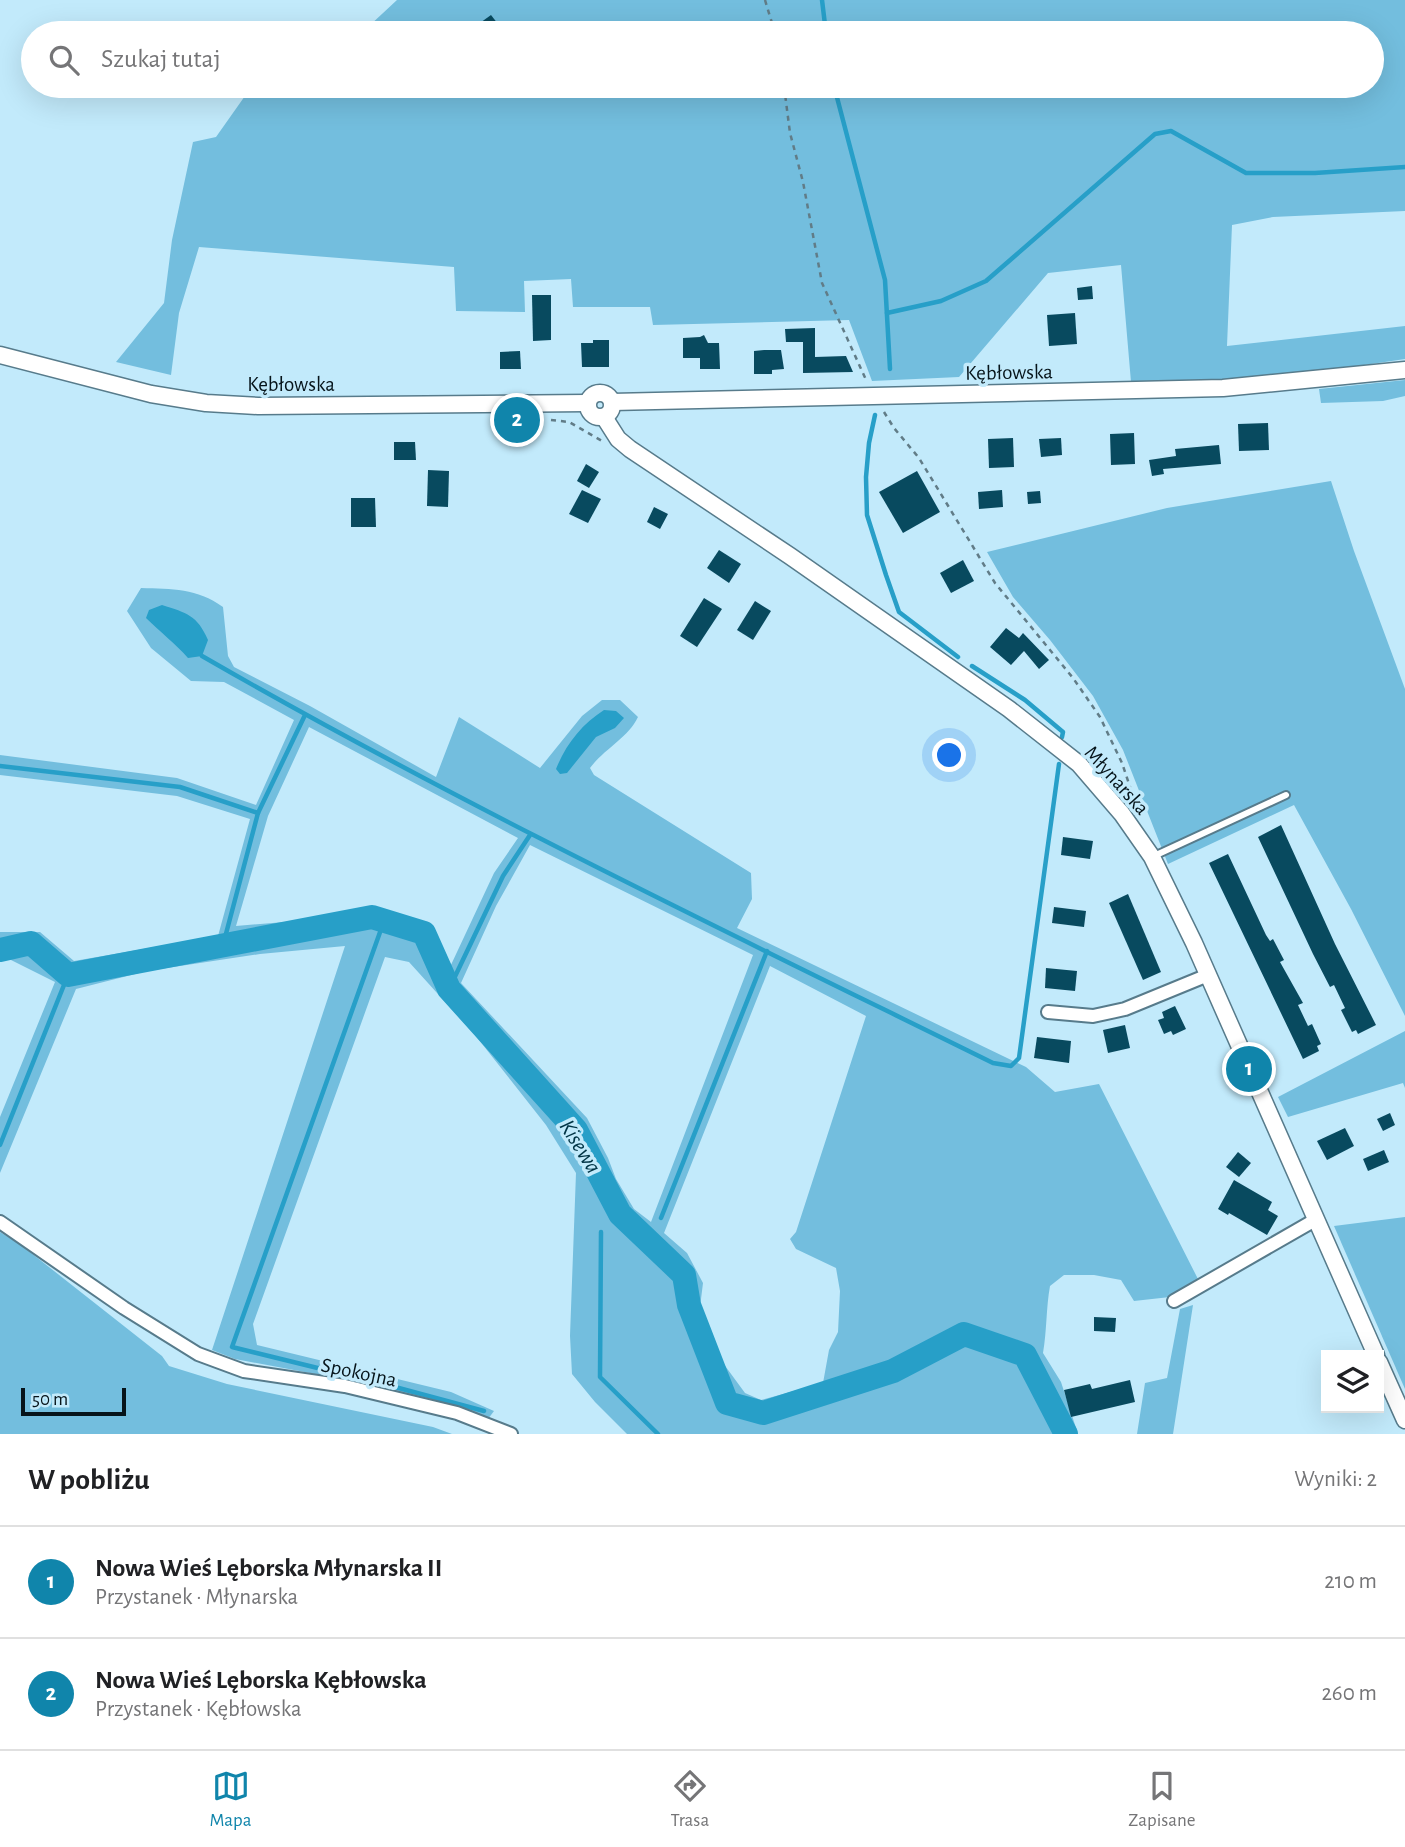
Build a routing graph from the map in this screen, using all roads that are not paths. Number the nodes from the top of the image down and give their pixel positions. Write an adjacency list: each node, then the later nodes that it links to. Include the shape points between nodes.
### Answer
1 (0, 355): 3 (street, Kębłowska, via 206,403 587,402 602,392 607,394)
2 (1405, 370): 3 (street, Kębłowska, via 1223,388 874,396)
3 (608, 410): 5 (street, Młynarska, via 618,439 630,449 1009,709 1079,764 1140,831)
4 (1286, 795): 5 (lane)
5 (1152, 857): 6 (street, Młynarska)
6 (1208, 975): 7 (street, via 1125,1009 1093,1016); 8 (street, Młynarska)
7 (1048, 1012)
8 (1315, 1220): 10 (street); 11 (street, Młynarska)
9 (0, 1222): 14 (street, Spokojna, via 198,1354 244,1371 345,1386 457,1413)
10 (1174, 1301)
11 (1374, 1350)
12 (1384, 1373): 13 (street)
13 (1405, 1420)
14 (511, 1434)

